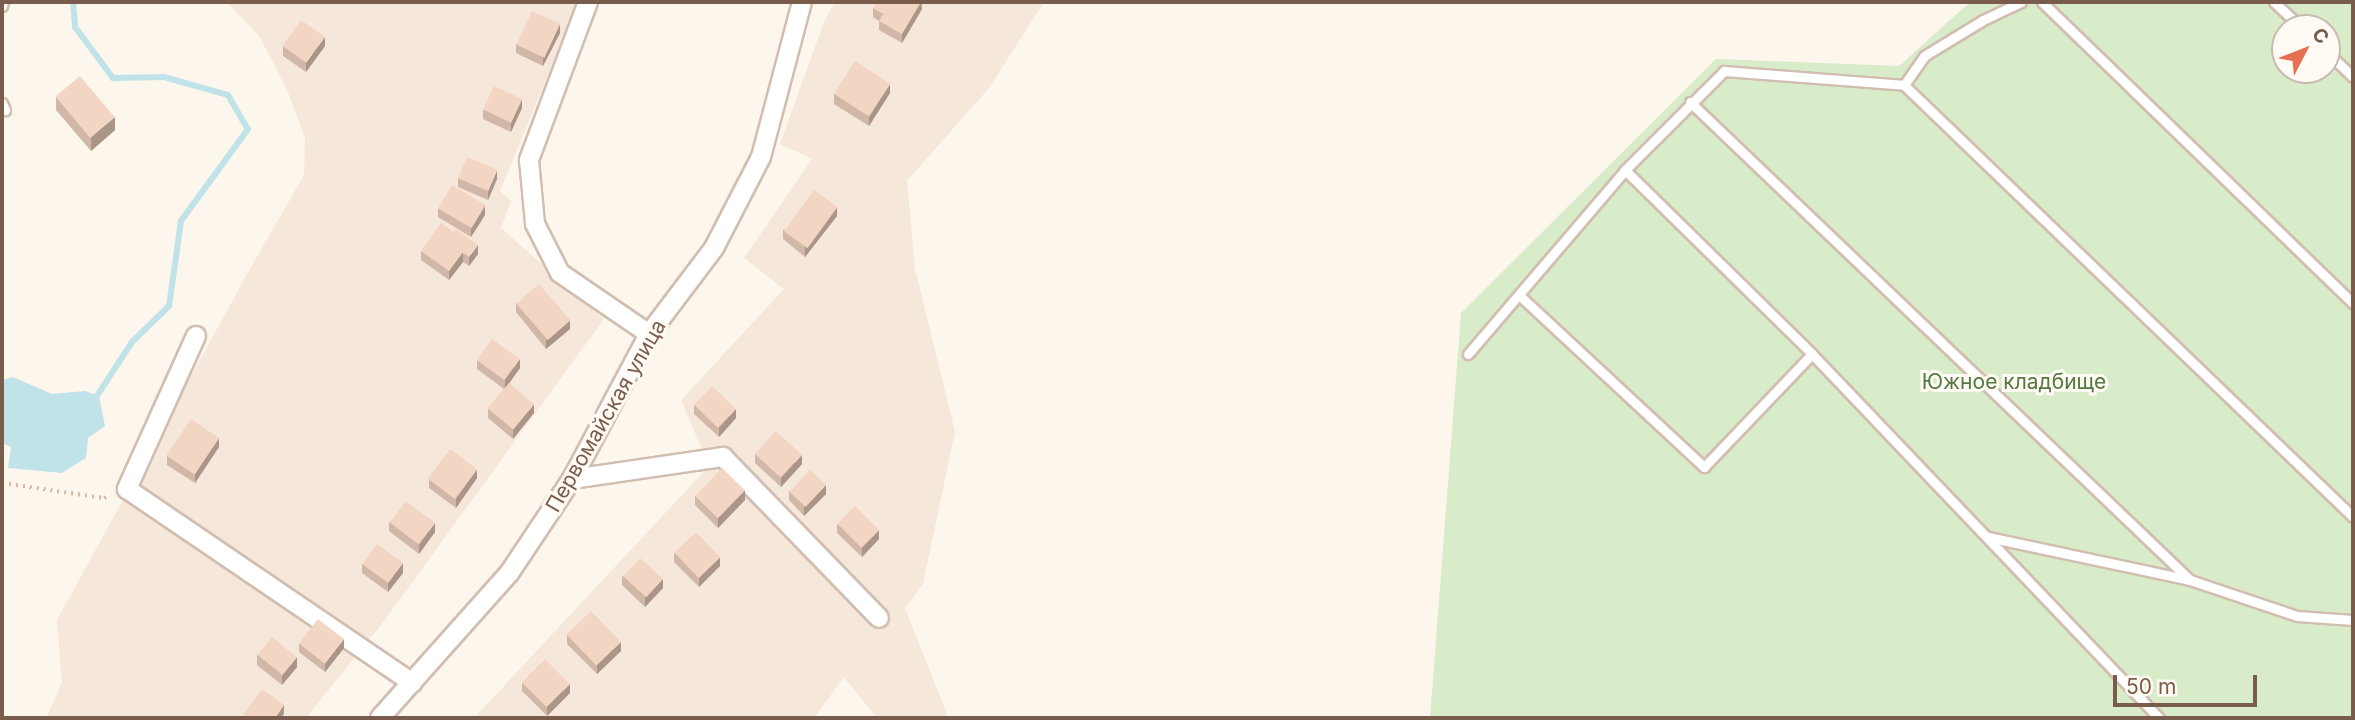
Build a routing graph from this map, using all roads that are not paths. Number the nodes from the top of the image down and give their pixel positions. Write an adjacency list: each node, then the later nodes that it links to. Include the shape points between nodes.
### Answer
1 (588, 2): 12 (street, via 529,160 535,224 560,273)
2 (802, 2): 12 (street, Первомайская улица, via 761,157 713,248)
3 (2021, 2): 7 (lane, via 1924,57)
4 (2042, 2): 11 (lane)
5 (2274, 2): 6 (lane)
6 (2287, 14)
7 (1904, 85): 8 (lane, via 1724,71); 17 (lane)
8 (1690, 102): 9 (lane); 19 (lane)
9 (1625, 170): 10 (lane); 15 (lane)
10 (1519, 295): 14 (lane); 15 (lane, via 1704,467)
11 (2353, 303)
12 (649, 334): 16 (street, Первомайская улица)
13 (196, 336): 22 (street, via 127,489)
14 (1468, 354)
15 (1812, 354): 18 (lane)
16 (572, 479): 20 (street, via 723,457); 22 (street, Первомайская улица, via 510,572)
17 (2353, 517)
18 (1987, 537): 19 (lane); 24 (lane)
19 (2190, 580): 21 (lane, via 2297,616)
20 (879, 618)
21 (2353, 620)
22 (412, 683): 23 (street, Первомайская улица)
23 (380, 718)
24 (2159, 718)

